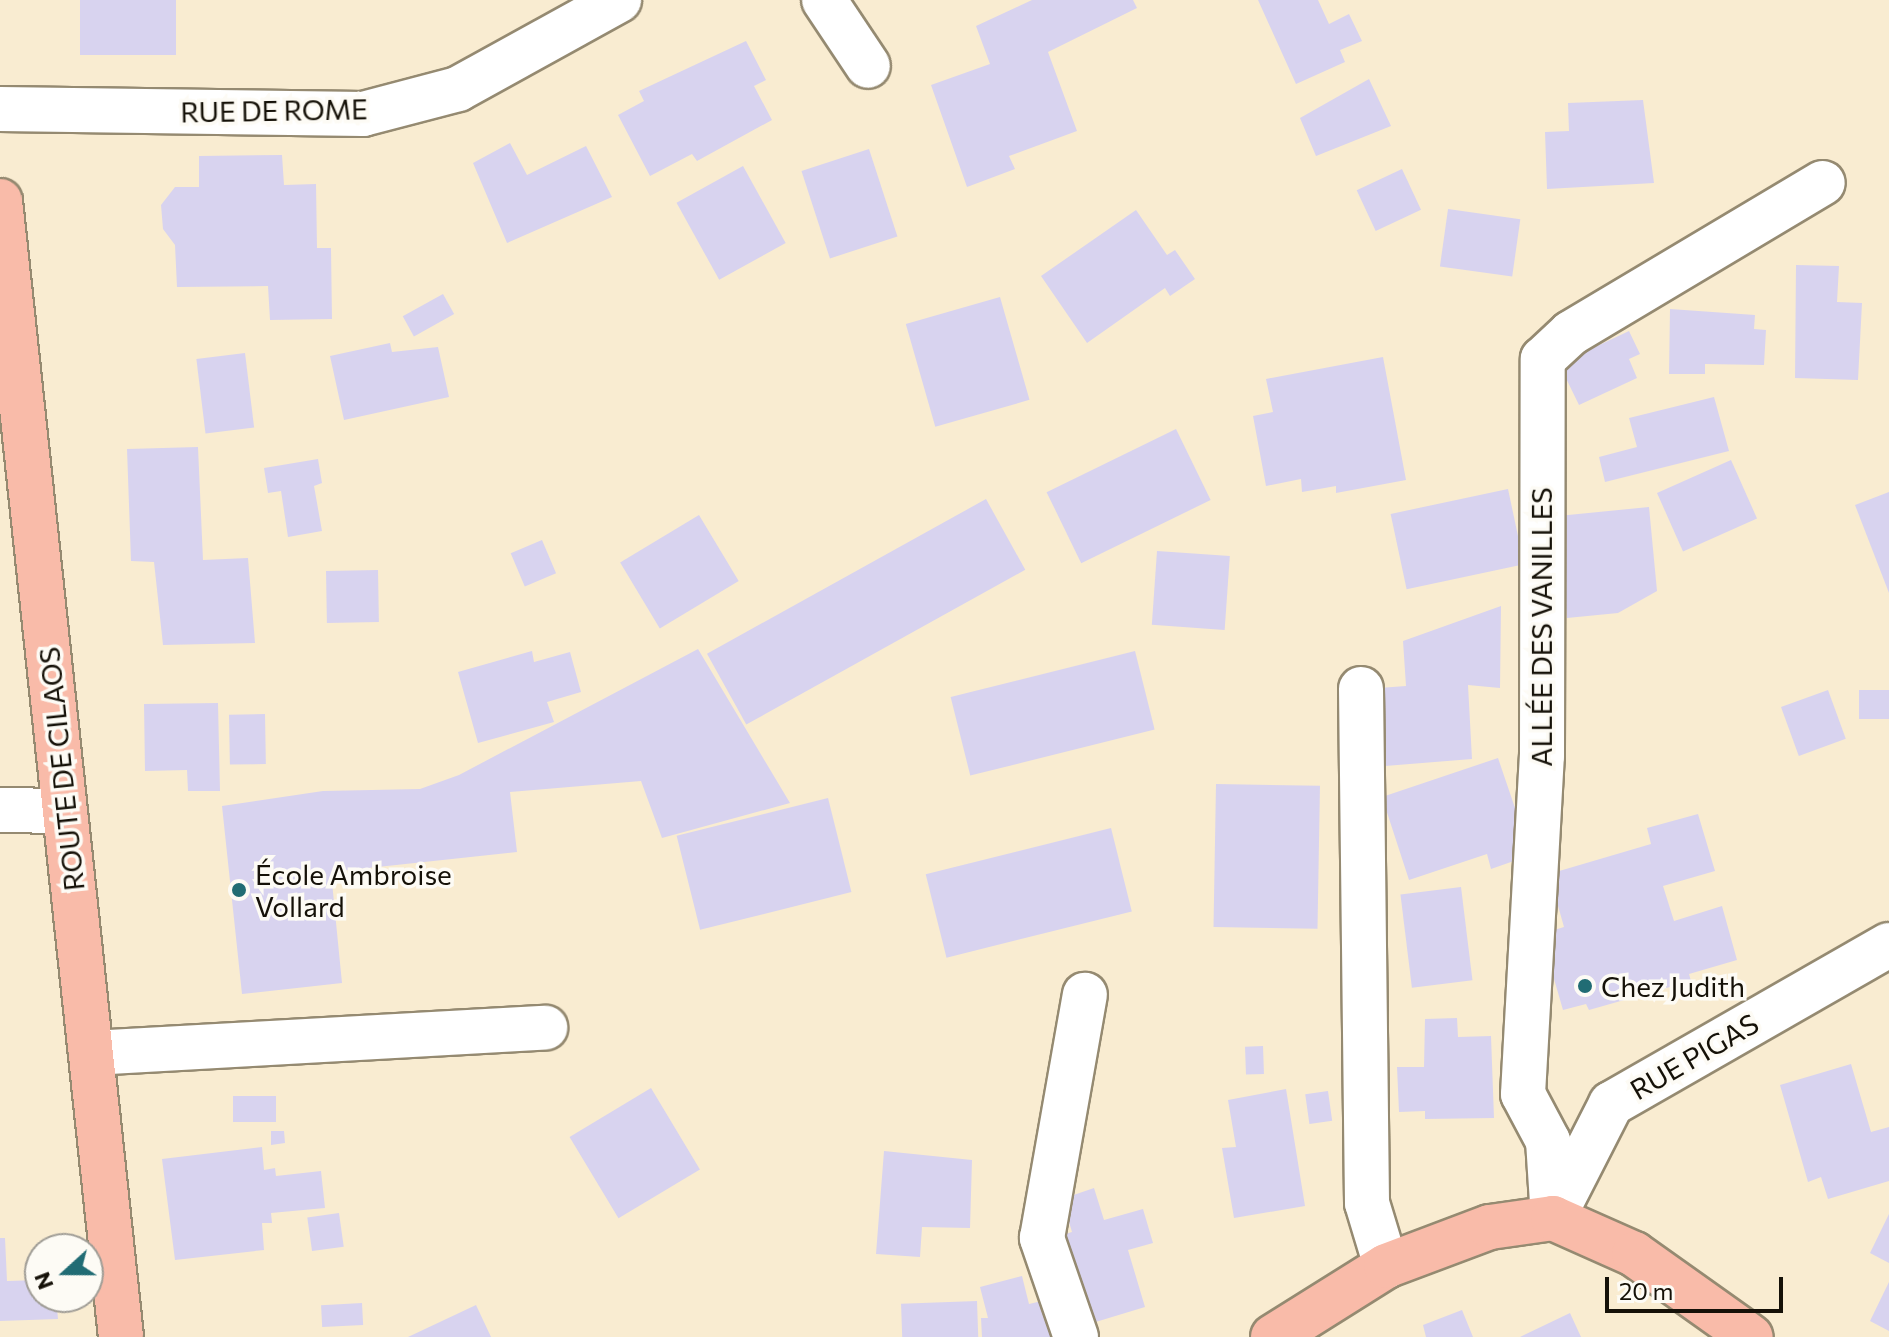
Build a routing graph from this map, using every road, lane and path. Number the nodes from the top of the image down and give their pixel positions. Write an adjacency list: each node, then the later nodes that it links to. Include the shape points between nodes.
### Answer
1 (619, 0): 4 (street, RUE DE ROME, via 458,89 363,114)
2 (824, 0): 3 (street)
3 (868, 66)
4 (0, 109)
5 (1823, 183): 14 (street, ALLÉE DES VANILLES, via 1571,333 1543,359 1542,756 1523,1094 1548,1141)
6 (0, 201): 9 (main road, ROUTE DE CILAOS)
7 (1361, 689): 15 (street, via 1367,1203)
8 (0, 810): 9 (street)
9 (64, 811): 13 (main road, ROUTE DE CILAOS)
10 (1889, 945): 14 (street, RUE PIGAS, via 1611,1104)
11 (1085, 995): 17 (street, via 1042,1238)
12 (545, 1028): 13 (street)
13 (91, 1053): 16 (main road, ROUTE DE CILAOS)
14 (1553, 1218): 15 (main road, via 1490,1227); 19 (main road, via 1634,1254)
15 (1386, 1266): 18 (main road)
16 (121, 1337)
17 (1076, 1337)
18 (1273, 1337)
19 (1751, 1337)

